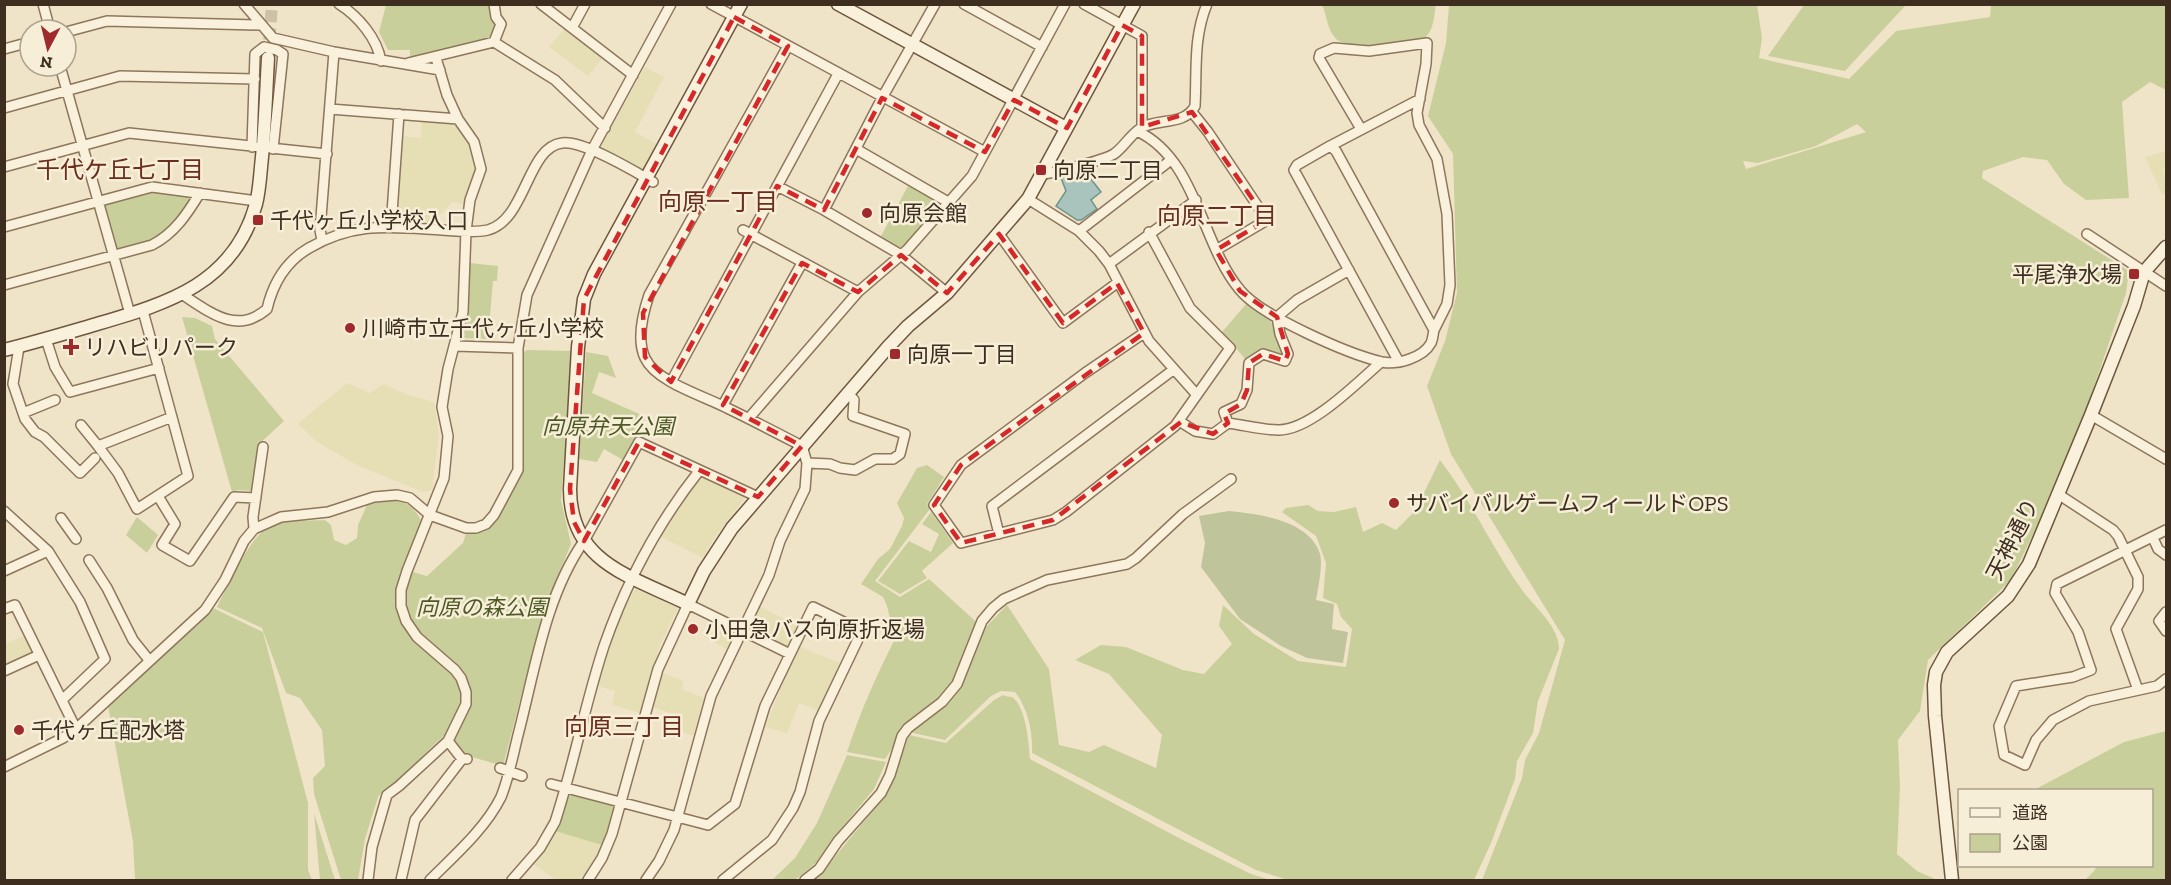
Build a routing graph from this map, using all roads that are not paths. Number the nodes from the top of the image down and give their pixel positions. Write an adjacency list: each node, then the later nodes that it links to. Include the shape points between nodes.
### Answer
1 (244, 4): 17 (street)
2 (339, 4): 28 (street, via 356,17 378,48)
3 (494, 4): 21 (street, via 501,24)
4 (541, 4): 19 (street)
5 (585, 4): 19 (street)
6 (671, 4): 32 (street)
7 (711, 4): 16 (street)
8 (741, 4): 16 (street)
9 (838, 4): 22 (street)
10 (935, 4): 22 (street)
11 (964, 4): 24 (street)
12 (1065, 4): 24 (street)
13 (1084, 4): 18 (street)
14 (1134, 4): 18 (street)
15 (1207, 4): 41 (street, via 1198,33)
16 (734, 17): 23 (street); 58 (street)
17 (260, 25): 20 (street, via 107,21); 25 (street)
18 (1122, 25): 45 (street); 46 (street, via 1142,36)
19 (572, 28): 32 (street)
20 (78, 29)
21 (494, 42): 27 (street); 44 (street, via 555,80)
22 (912, 45): 36 (street); 38 (street)
23 (788, 46): 31 (street); 67 (street)
24 (1042, 47): 38 (street)
25 (271, 48): 26 (street); 34 (street, via 264,47 255,54); 50 (street)
26 (334, 52): 28 (street); 40 (street)
27 (436, 58): 29 (street); 30 (street)
28 (381, 61): 29 (street)
29 (408, 63): 30 (street)
30 (440, 70): 43 (street)
31 (838, 74): 36 (street); 59 (street)
32 (633, 75): 44 (street)
33 (64, 78): 35 (street)
34 (255, 80): 35 (street, via 120,76); 50 (street)
35 (67, 90): 39 (street); 48 (street)
36 (882, 98): 51 (street); 53 (street)
37 (1420, 99): 47 (street); 47 (street, via 1427,42 1369,51 1334,48 1320,54); 95 (street, via 1419,125 1437,159 1447,214 1450,285 1447,304)
38 (1014, 100): 45 (street); 53 (street)
39 (4, 108)
40 (330, 109): 42 (street); 54 (street)
41 (1192, 112): 46 (street); 79 (street, via 1267,220)
42 (399, 114): 43 (street); 70 (street)
43 (458, 119): 71 (street, via 474,142 481,169 470,200)
44 (605, 128): 52 (street)
45 (1066, 128): 57 (street)
46 (1139, 129): 55 (street); 57 (street, via 1113,154)
47 (1361, 129): 49 (street)
48 (83, 145): 50 (street, via 129,133); 56 (street); 63 (street)
49 (1330, 146): 84 (street, via 1294,170); 95 (street)
50 (263, 148): 54 (street); 64 (street)
51 (856, 149): 66 (street); 68 (street)
52 (592, 150): 58 (street); 71 (street, via 575,143 551,147 532,171 506,220 486,230); 100 (street, via 527,295)
53 (985, 152): 66 (street, via 972,176)
54 (327, 154): 77 (street)
55 (1172, 160): 62 (street); 72 (street)
56 (4, 167)
57 (1042, 174): 61 (street)
58 (650, 180): 138 (street, via 594,274 584,300 570,503 576,529)
59 (777, 186): 68 (street); 73 (street)
60 (200, 193): 63 (street, via 152,187); 64 (street); 81 (street, via 185,218 162,240)
61 (1029, 199): 72 (street); 75 (street)
62 (1196, 200): 74 (street); 79 (street)
63 (98, 201): 69 (street); 81 (street)
64 (257, 201): 91 (street, via 229,256 208,278)
65 (689, 202): 67 (street)
66 (948, 202): 80 (street)
67 (702, 209): 106 (street, via 643,313 645,357 651,368)
68 (824, 210): 80 (street)
69 (4, 227)
70 (391, 227): 71 (street); 77 (street, via 348,230)
71 (466, 231): 98 (street, via 463,312)
72 (1079, 231): 83 (street)
73 (747, 232): 82 (street); 106 (street)
74 (1149, 232): 83 (street); 108 (street, via 1190,308 1230,348)
75 (999, 234): 86 (street, via 1063,323); 90 (street)
76 (2087, 234): 85 (street)
77 (322, 240): 91 (street, via 280,273 267,309 255,319 245,322 215,316)
78 (2166, 248): 85 (street, 天神通り)
79 (1216, 250): 94 (street, via 1240,291)
80 (901, 255): 89 (street); 90 (street)
81 (114, 256): 87 (street); 93 (street)
82 (802, 263): 89 (street); 110 (street)
83 (1109, 264): 86 (street)
84 (1348, 270): 94 (street); 103 (street)
85 (2144, 272): 88 (street); 112 (street, 天神通り)
86 (1117, 283): 96 (street)
87 (4, 285)
88 (2166, 286)
89 (858, 292): 114 (street)
90 (947, 293): 107 (street, via 908,326)
91 (183, 295): 92 (street)
92 (143, 311): 93 (street); 104 (street)
93 (130, 314): 97 (street)
94 (1277, 317): 102 (street, via 1351,353); 116 (street, via 1288,354 1285,361 1263,354 1249,363 1247,390 1241,404 1224,412)
95 (1434, 330): 103 (street, via 1430,344)
96 (1144, 333): 105 (street); 135 (street, via 962,465 934,505 961,543)
97 (46, 339): 99 (street); 104 (street, via 55,367 70,392)
98 (455, 346): 100 (street); 131 (street, via 442,407 448,436 444,477)
99 (19, 347): 101 (street); 111 (street, via 13,384)
100 (518, 348): 131 (street, via 518,470 486,524 466,528)
101 (4, 350)
102 (1381, 362): 103 (street); 116 (street, via 1311,419 1281,430)
103 (1399, 362)
104 (159, 368): 113 (street)
105 (1173, 370): 108 (street); 135 (street, via 992,506)
106 (671, 382): 110 (street)
107 (849, 394): 119 (street); 123 (street, via 854,400 853,416 905,434 900,454 893,459 875,459 855,470)
108 (1197, 395): 115 (street)
109 (55, 400): 111 (street)
110 (723, 405): 114 (street)
111 (23, 413): 121 (street, via 35,432 80,473)
112 (2091, 416): 122 (street); 126 (street, 天神通り)
113 (172, 417): 118 (street); 127 (street, via 188,476)
114 (749, 418): 119 (street)
115 (1179, 421): 116 (street, via 1195,431 1213,434); 135 (street, via 1053,520)
116 (1228, 423)
117 (81, 425): 118 (street)
118 (98, 446): 127 (street, via 137,509)
119 (802, 446): 123 (street); 128 (street)
120 (263, 447): 129 (street)
121 (95, 458)
122 (2166, 459)
123 (807, 463): 148 (street, via 806,489)
124 (699, 471): 128 (street); 138 (street, via 639,442); 144 (street, via 657,529)
125 (1231, 479): 173 (street, via 1182,514 1127,564 1047,580 993,608 982,621 957,684 942,702 908,728 881,793)
126 (2058, 494): 139 (street, via 2113,530); 174 (street, 天神通り, via 2029,564 2008,596 1947,651 1936,672 1935,716)
127 (158, 496): 129 (street, via 175,524 162,544 190,561 234,497)
128 (758, 497): 145 (street, via 716,551)
129 (256, 498): 133 (street)
130 (4, 511): 140 (street)
131 (430, 515): 133 (street, via 410,498 391,495 328,512 281,517); 158 (street, via 406,571 401,606 417,637 455,670 466,692 466,704)
132 (61, 518): 137 (street)
133 (254, 529): 152 (street, via 205,610)
134 (2166, 530): 136 (street)
135 (999, 534)
136 (2153, 538): 139 (street); 141 (street)
137 (76, 539)
138 (584, 541): 144 (street, via 600,559); 160 (street, via 557,591)
139 (2124, 550): 155 (street, via 2138,577 2138,589 2116,629); 155 (street, via 2057,584 2055,593 2078,633 2091,669 2073,677 2016,686 2000,726 2004,755 2025,765 2036,740 2053,720 2089,701)
140 (48, 551): 143 (street); 156 (street, via 80,602 105,659)
141 (2166, 555)
142 (89, 560): 152 (street, via 133,640)
143 (4, 571)
144 (634, 578): 145 (street); 163 (street, via 604,647)
145 (688, 604): 148 (street); 164 (street, via 658,669)
146 (4, 609): 150 (street, via 15,605)
147 (2166, 612): 149 (street, via 2159,621)
148 (742, 631): 151 (street); 165 (street, via 711,696)
149 (2166, 631)
150 (39, 654): 153 (street); 156 (street)
151 (790, 654): 165 (street, via 765,706 735,804 708,825); 172 (street, via 813,607 862,631 819,721 793,808 772,840)
152 (149, 660): 157 (street)
153 (4, 671)
154 (2166, 679): 155 (street, via 2157,686)
155 (2138, 690)
156 (62, 700): 157 (street)
157 (76, 729): 159 (street)
158 (448, 741): 166 (street, via 387,795 372,848); 167 (street, via 464,759 415,820)
159 (4, 767)
160 (504, 770): 161 (street); 168 (street, via 501,796 492,813)
161 (522, 776)
162 (551, 784): 163 (street)
163 (566, 788): 164 (street); 169 (street, via 555,822 540,848)
164 (622, 803): 165 (street); 170 (street, via 602,858)
165 (677, 818): 171 (street, via 664,851)
166 (368, 880)
167 (401, 880)
168 (430, 880)
169 (512, 880)
170 (588, 880)
171 (646, 880)
172 (723, 880)
173 (805, 880)
174 (1952, 880)

